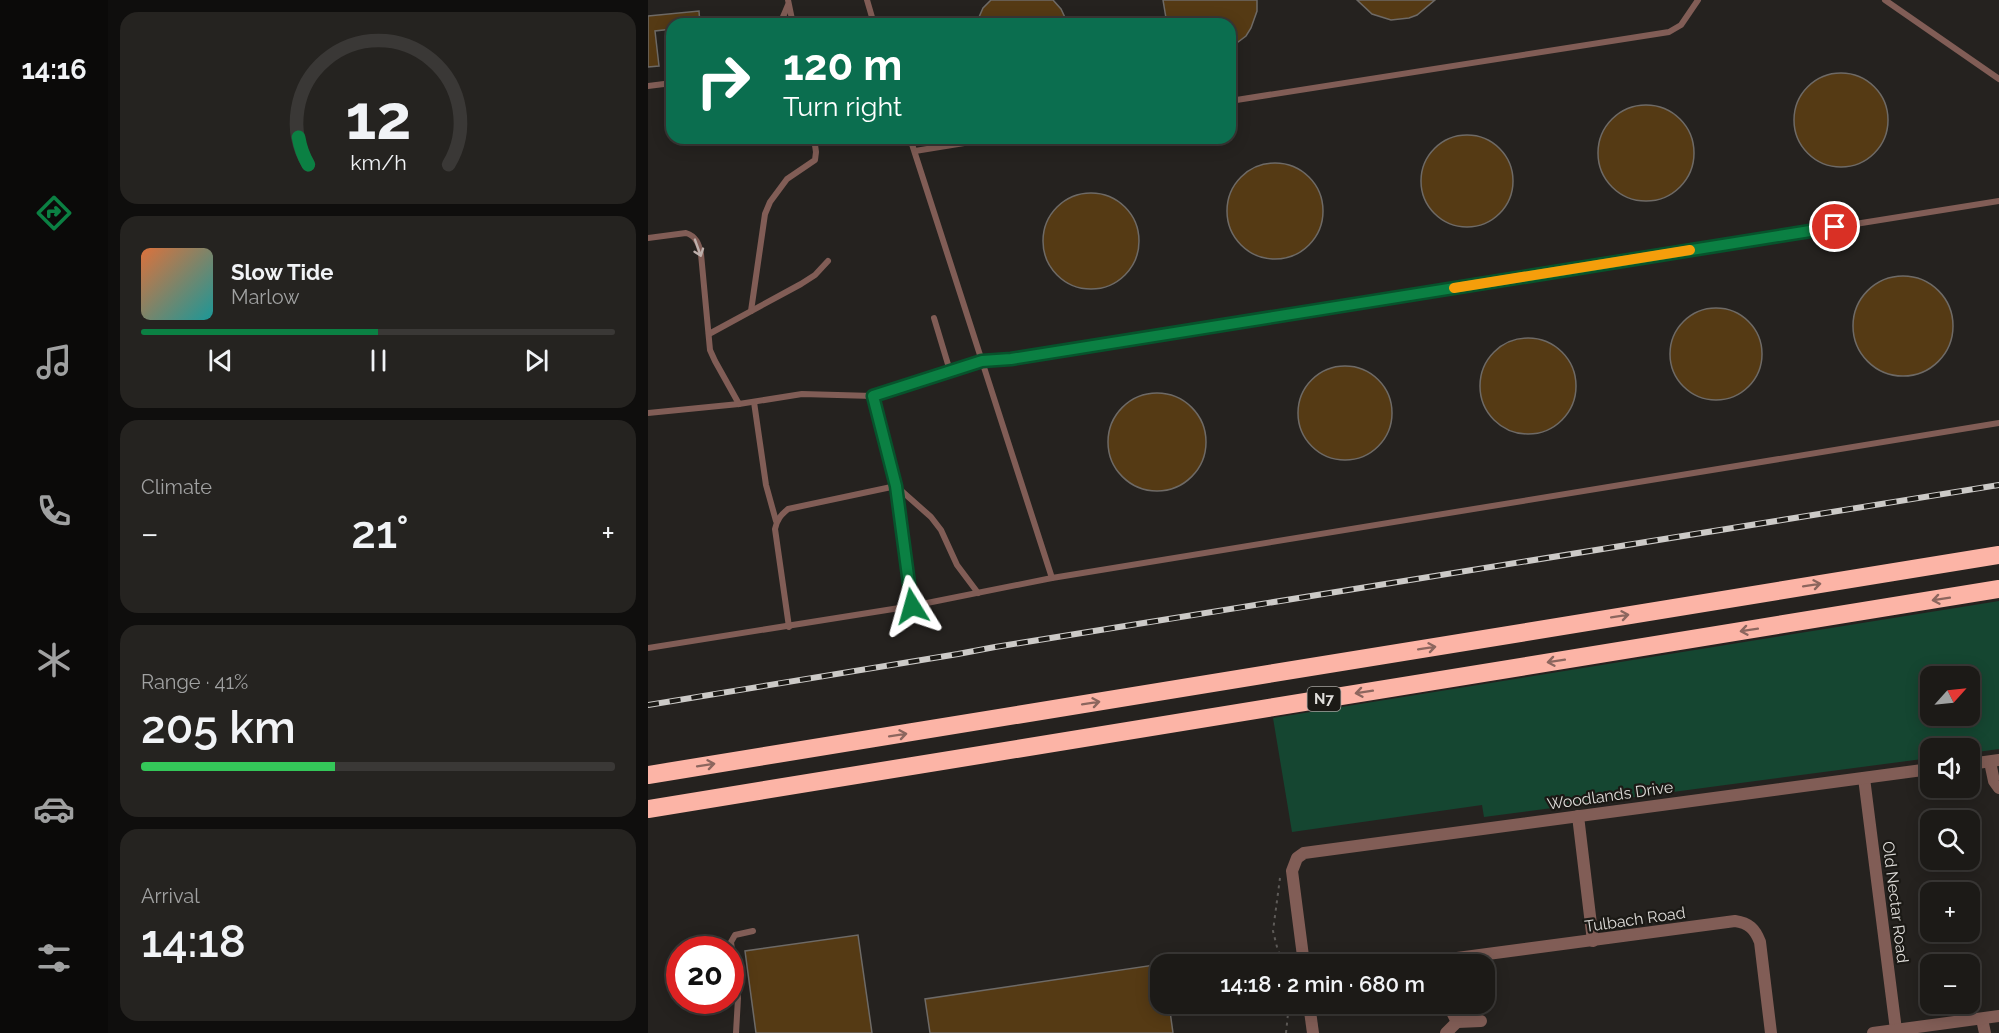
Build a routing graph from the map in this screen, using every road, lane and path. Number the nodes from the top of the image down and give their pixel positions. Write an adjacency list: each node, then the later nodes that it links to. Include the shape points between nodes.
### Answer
1 (867, 0): 7 (lane)
2 (1698, 0): 11 (lane, via 1681,25 1669,33)
3 (1885, 0): 8 (lane)
4 (788, 2): 5 (lane); 6 (lane)
5 (782, 18)
6 (791, 18)
7 (872, 18)
8 (1999, 78)
9 (666, 84): 10 (lane)
10 (648, 86)
11 (1236, 99)
12 (815, 144): 19 (lane, via 815,160 787,179 765,214)
13 (912, 144): 15 (lane)
14 (958, 144): 15 (lane)
15 (915, 151): 22 (lane)
16 (1999, 201): 22 (lane)
17 (648, 238): 21 (lane, one-way to 21, via 686,233 698,243)
18 (828, 261): 19 (lane, via 808,279)
19 (751, 311): 21 (lane)
20 (934, 318): 23 (lane)
21 (709, 334): 26 (lane, via 712,355)
22 (982, 361): 23 (lane); 32 (lane)
23 (950, 371): 24 (lane)
24 (873, 396): 25 (lane, via 802,394); 29 (lane)
25 (754, 402): 26 (lane); 30 (lane, via 766,485)
26 (739, 404): 27 (lane)
27 (648, 413)
28 (1999, 423): 32 (lane)
29 (896, 486): 30 (lane, via 788,509); 34 (lane, via 931,517 957,565); 35 (lane)
30 (776, 521): 36 (lane)
31 (1999, 555): 41 (highway, N7, one-way to 31)
32 (1052, 578): 34 (lane)
33 (1999, 589): 44 (highway, N7, one-way to 44)
34 (978, 592): 35 (lane)
35 (912, 606): 36 (lane)
36 (789, 627): 37 (lane)
37 (648, 648)
38 (1995, 761): 39 (street); 43 (street, via 1994,781)
39 (1980, 763)
40 (1920, 770): 42 (street, Woodlands Drive)
41 (648, 775)
42 (1864, 778): 45 (street, Woodlands Drive); 59 (street, Old Nectar Road)
43 (1999, 788)
44 (648, 809)
45 (1578, 816): 48 (street); 50 (street, Woodlands Drive, via 1304,853 1297,858 1292,871)
46 (1282, 874): 49 (path, via 1273,931)
47 (753, 931): 60 (lane, via 735,935 731,942 738,998)
48 (1593, 941): 51 (street, Tulbach Road); 64 (street, Tulbach Road, via 1736,921 1748,924 1760,942)
49 (1280, 954)
50 (1303, 954)
51 (1495, 955)
52 (1288, 1014): 61 (path)
53 (1311, 1014): 62 (street)
54 (1453, 1014): 58 (street)
55 (1999, 1016): 56 (street)
56 (1982, 1019): 59 (street); 66 (street)
57 (1481, 1021): 58 (street)
58 (1457, 1022): 63 (street)
59 (1896, 1030): 65 (street)
60 (736, 1033)
61 (1286, 1033)
62 (1313, 1033)
63 (1446, 1033)
64 (1771, 1033)
65 (1873, 1033)
66 (1984, 1033)

